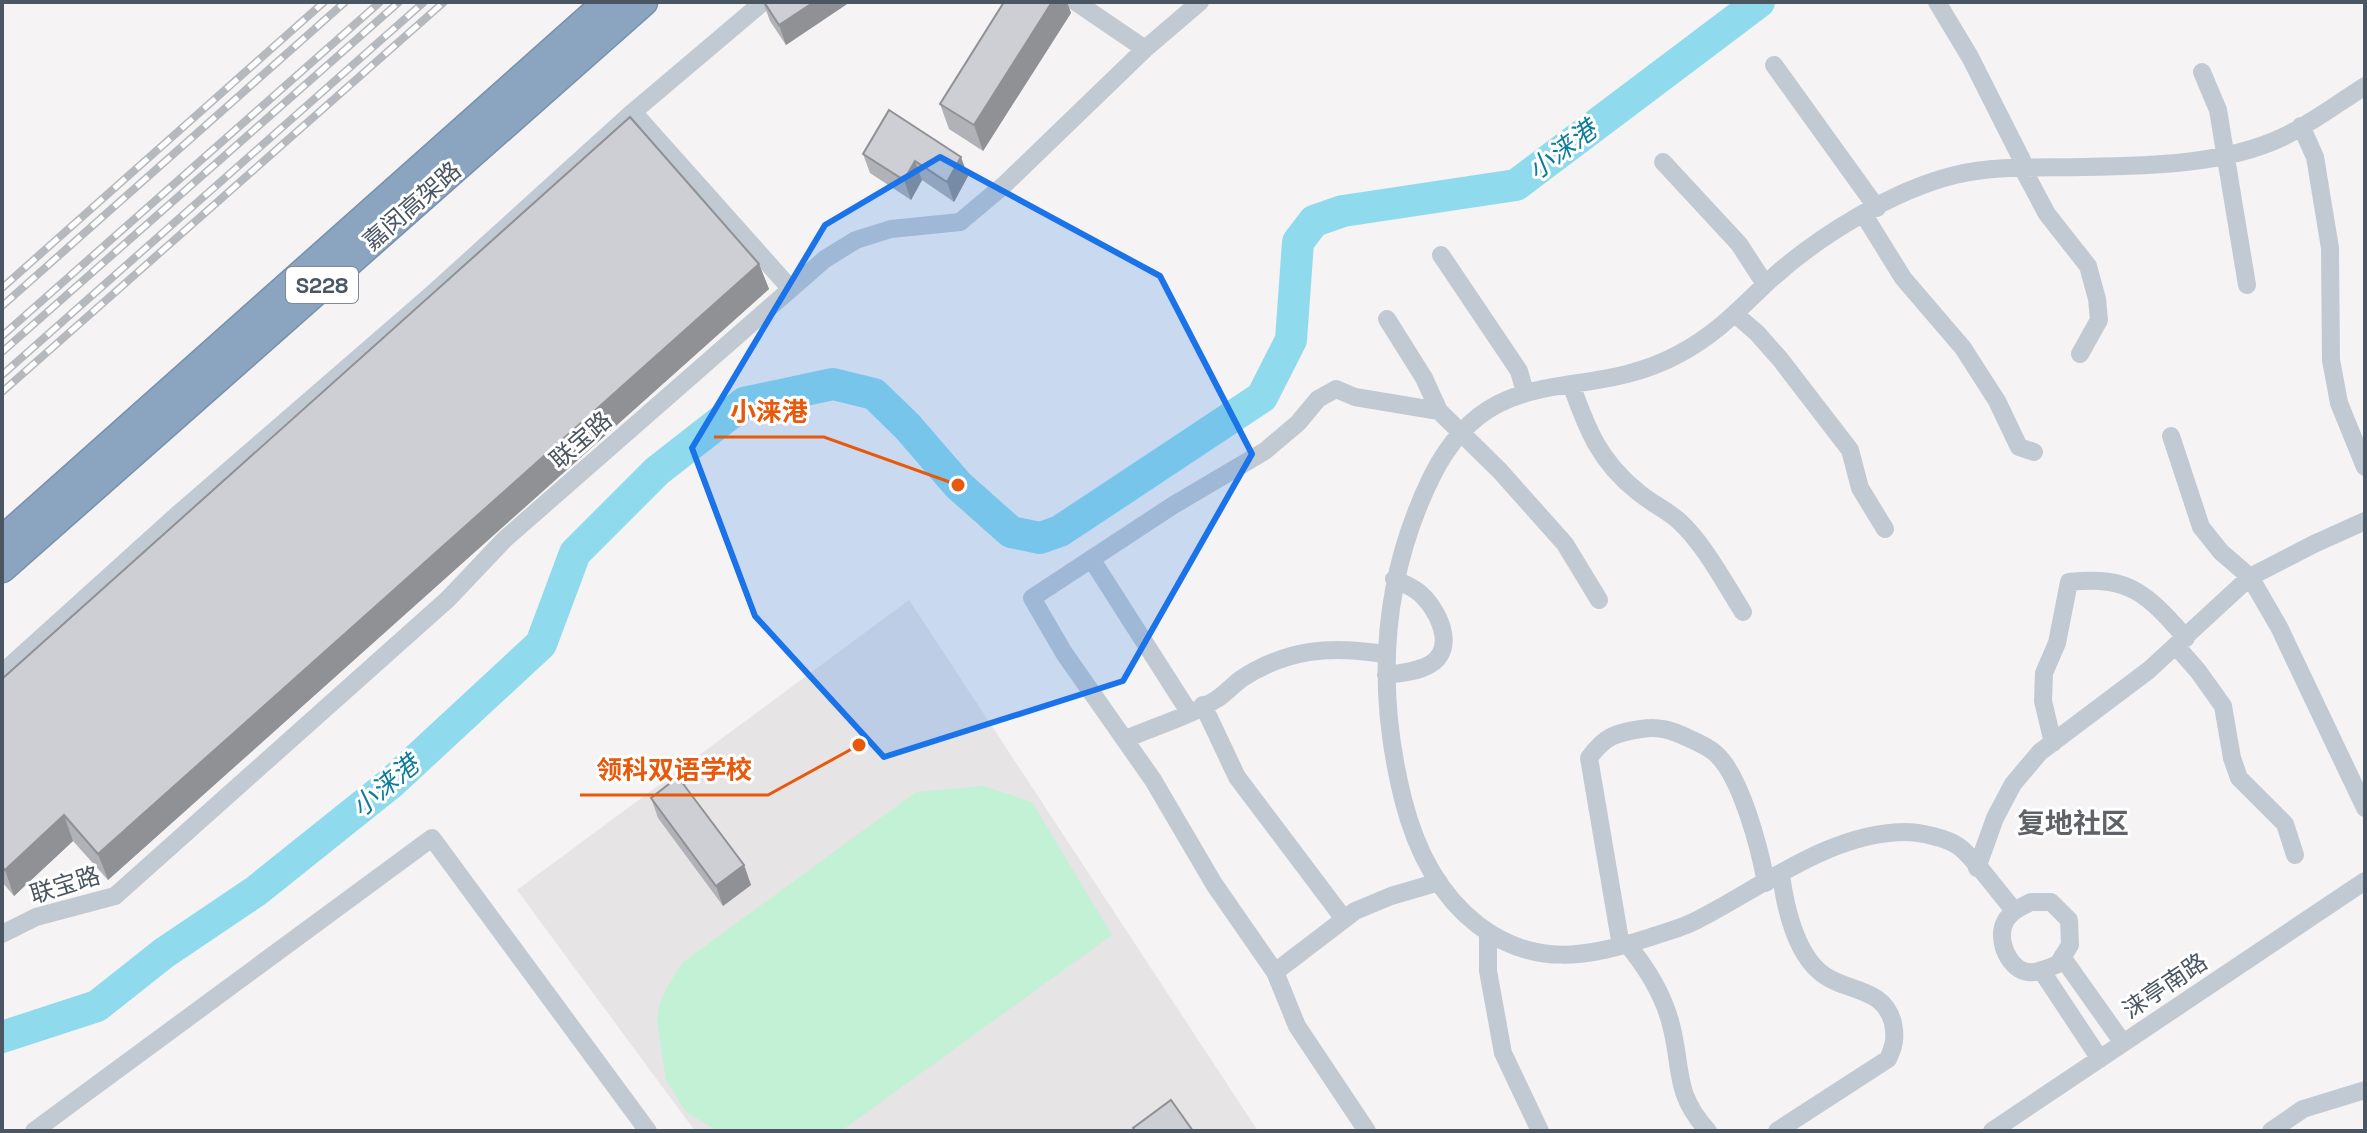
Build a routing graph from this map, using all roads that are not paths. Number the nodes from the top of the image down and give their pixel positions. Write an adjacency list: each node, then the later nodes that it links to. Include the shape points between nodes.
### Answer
1 (608, 2): 33 (highway, 嘉闵高架路 / S228)
2 (643, 2): 35 (highway, 嘉闵高架路 / S228)
3 (763, 2): 11 (street)
4 (1076, 2): 7 (street)
5 (1200, 2): 7 (street, 联宝路)
6 (1937, 2): 15 (street, via 1970,57)
7 (1145, 49): 20 (street, 联宝路, via 960,222 891,229 856,240)
8 (1774, 65): 16 (street)
9 (2202, 72): 13 (street, via 2218,110)
10 (2365, 86): 12 (street)
11 (633, 112): 20 (street); 42 (street)
12 (2301, 126): 13 (street); 30 (street, via 2315,157 2330,248 2331,360 2339,403)
13 (2227, 154): 15 (street, via 2149,166); 19 (street)
14 (1663, 162): 18 (street, via 1739,244)
15 (2023, 169): 16 (street, via 1959,174); 23 (street, via 2047,214 2088,266 2099,320)
16 (1870, 212): 18 (street, via 1822,236); 29 (street, via 1903,278 1963,348 2019,447)
17 (1441, 255): 25 (street, via 1519,371)
18 (1765, 284): 21 (street)
19 (2247, 285)
20 (790, 288): 56 (street, 联宝路, via 505,539 448,599 115,896 36,917)
21 (1735, 314): 24 (street, via 1718,331 1674,357); 32 (street, via 1780,359 1850,450 1860,488)
22 (1387, 319): 26 (street)
23 (2080, 354)
24 (1571, 384): 25 (street); 39 (street, via 1589,434 1610,468 1677,519)
25 (1525, 392): 27 (street, via 1479,413)
26 (1439, 411): 27 (street); 34 (street, via 1336,389 1318,399 1265,451)
27 (1462, 432): 37 (street, via 1444,453 1414,513); 38 (street, via 1565,544)
28 (2171, 436): 36 (street, via 2201,527)
29 (2034, 452)
30 (2365, 467)
31 (2365, 521): 36 (street)
32 (1885, 529)
33 (2, 541)
34 (1092, 560): 44 (street); 45 (street, via 1032,598)
35 (2, 568)
36 (2250, 577): 40 (street); 47 (street)
37 (1394, 579): 41 (street); 43 (street, via 1417,590 1433,608 1443,631 1442,651 1431,664)
38 (1599, 600)
39 (1743, 612)
40 (2181, 642): 46 (street); 46 (street, via 2159,606 2142,593 2093,579 2069,582 2057,643 2044,673 2043,701); 48 (street, via 2223,706 2239,778 2285,824)
41 (1384, 654): 43 (street); 44 (street, via 1344,648 1306,651 1269,663)
42 (2, 673)
43 (1386, 675): 52 (street, via 1392,755 1409,823)
44 (1196, 708): 45 (street); 54 (street, via 1237,777)
45 (1126, 739): 60 (street)
46 (2053, 743): 49 (street, via 2013,784)
47 (2365, 808)
48 (2295, 855)
49 (1977, 868): 50 (street, via 1956,844 1909,832 1827,848); 53 (street)
50 (1773, 879): 57 (street, via 1694,923); 57 (street, via 1717,754 1655,727 1617,733 1589,758); 69 (street, via 1798,941 1820,972 1874,996 1888,1010 1895,1043 1888,1059)
51 (2365, 881): 61 (street, 涞亭南路)
52 (1439, 882): 54 (street, via 1391,896); 55 (street)
53 (2014, 910): 58 (street, via 2031,902 2051,902 2069,920 2070,945); 59 (street, via 2003,927 2004,951 2017,967 2032,973)
54 (1344, 919): 60 (street)
55 (1488, 932): 57 (street, via 1538,952 1577,956); 67 (street, via 1488,971 1503,1053)
56 (2, 934)
57 (1624, 945): 68 (street, via 1646,968 1659,994 1670,1020 1682,1092)
58 (2062, 957): 59 (street); 61 (street)
59 (2041, 970): 62 (street)
60 (1275, 972): 66 (street, via 1297,1026)
61 (2123, 1043): 62 (street, 涞亭南路)
62 (2100, 1059): 70 (street, 涞亭南路)
63 (2365, 1090): 71 (street, via 2303,1109)
64 (34, 1131): 65 (street, via 432,838)
65 (648, 1131)
66 (1367, 1131)
67 (1540, 1131)
68 (1708, 1131)
69 (1777, 1131)
70 (1992, 1131)
71 (2271, 1131)

